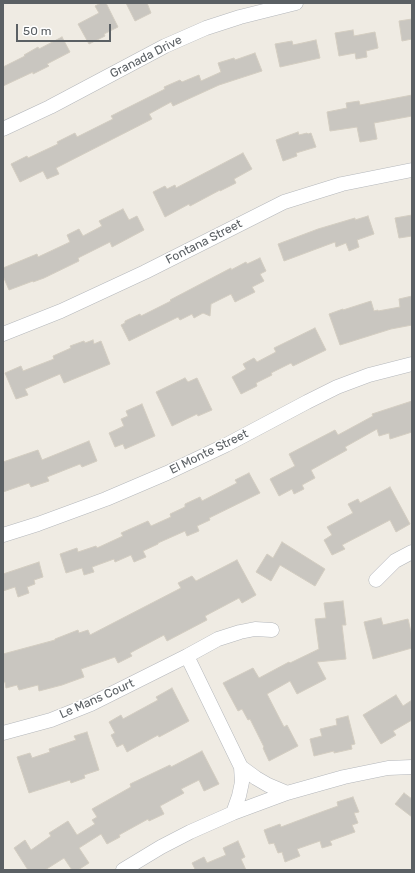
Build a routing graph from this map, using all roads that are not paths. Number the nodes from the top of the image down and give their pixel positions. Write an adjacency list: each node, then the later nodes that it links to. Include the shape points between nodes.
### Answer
1 (296, 3): 2 (street, Granada Drive, via 206,28 165,46)
2 (3, 129)
3 (412, 170): 4 (street, Fontana Street, via 342,184 284,202 145,272 61,311)
4 (3, 334)
5 (412, 364): 6 (street, El Monte Street, via 369,375 337,388 167,473 106,499)
6 (3, 535)
7 (412, 552): 8 (street, via 395,561)
8 (376, 580)
9 (272, 630): 10 (street, Le Mans Court, via 255,629 240,632 218,639)
10 (187, 656): 11 (street, Le Mans Court, via 91,704 51,720); 12 (street)
11 (3, 733)
12 (241, 767): 14 (street, via 268,785); 15 (street, via 242,782)
13 (412, 767): 14 (street, via 388,768 344,777)
14 (288, 793): 15 (street)
15 (233, 813): 16 (street, via 167,844)
16 (122, 870)

